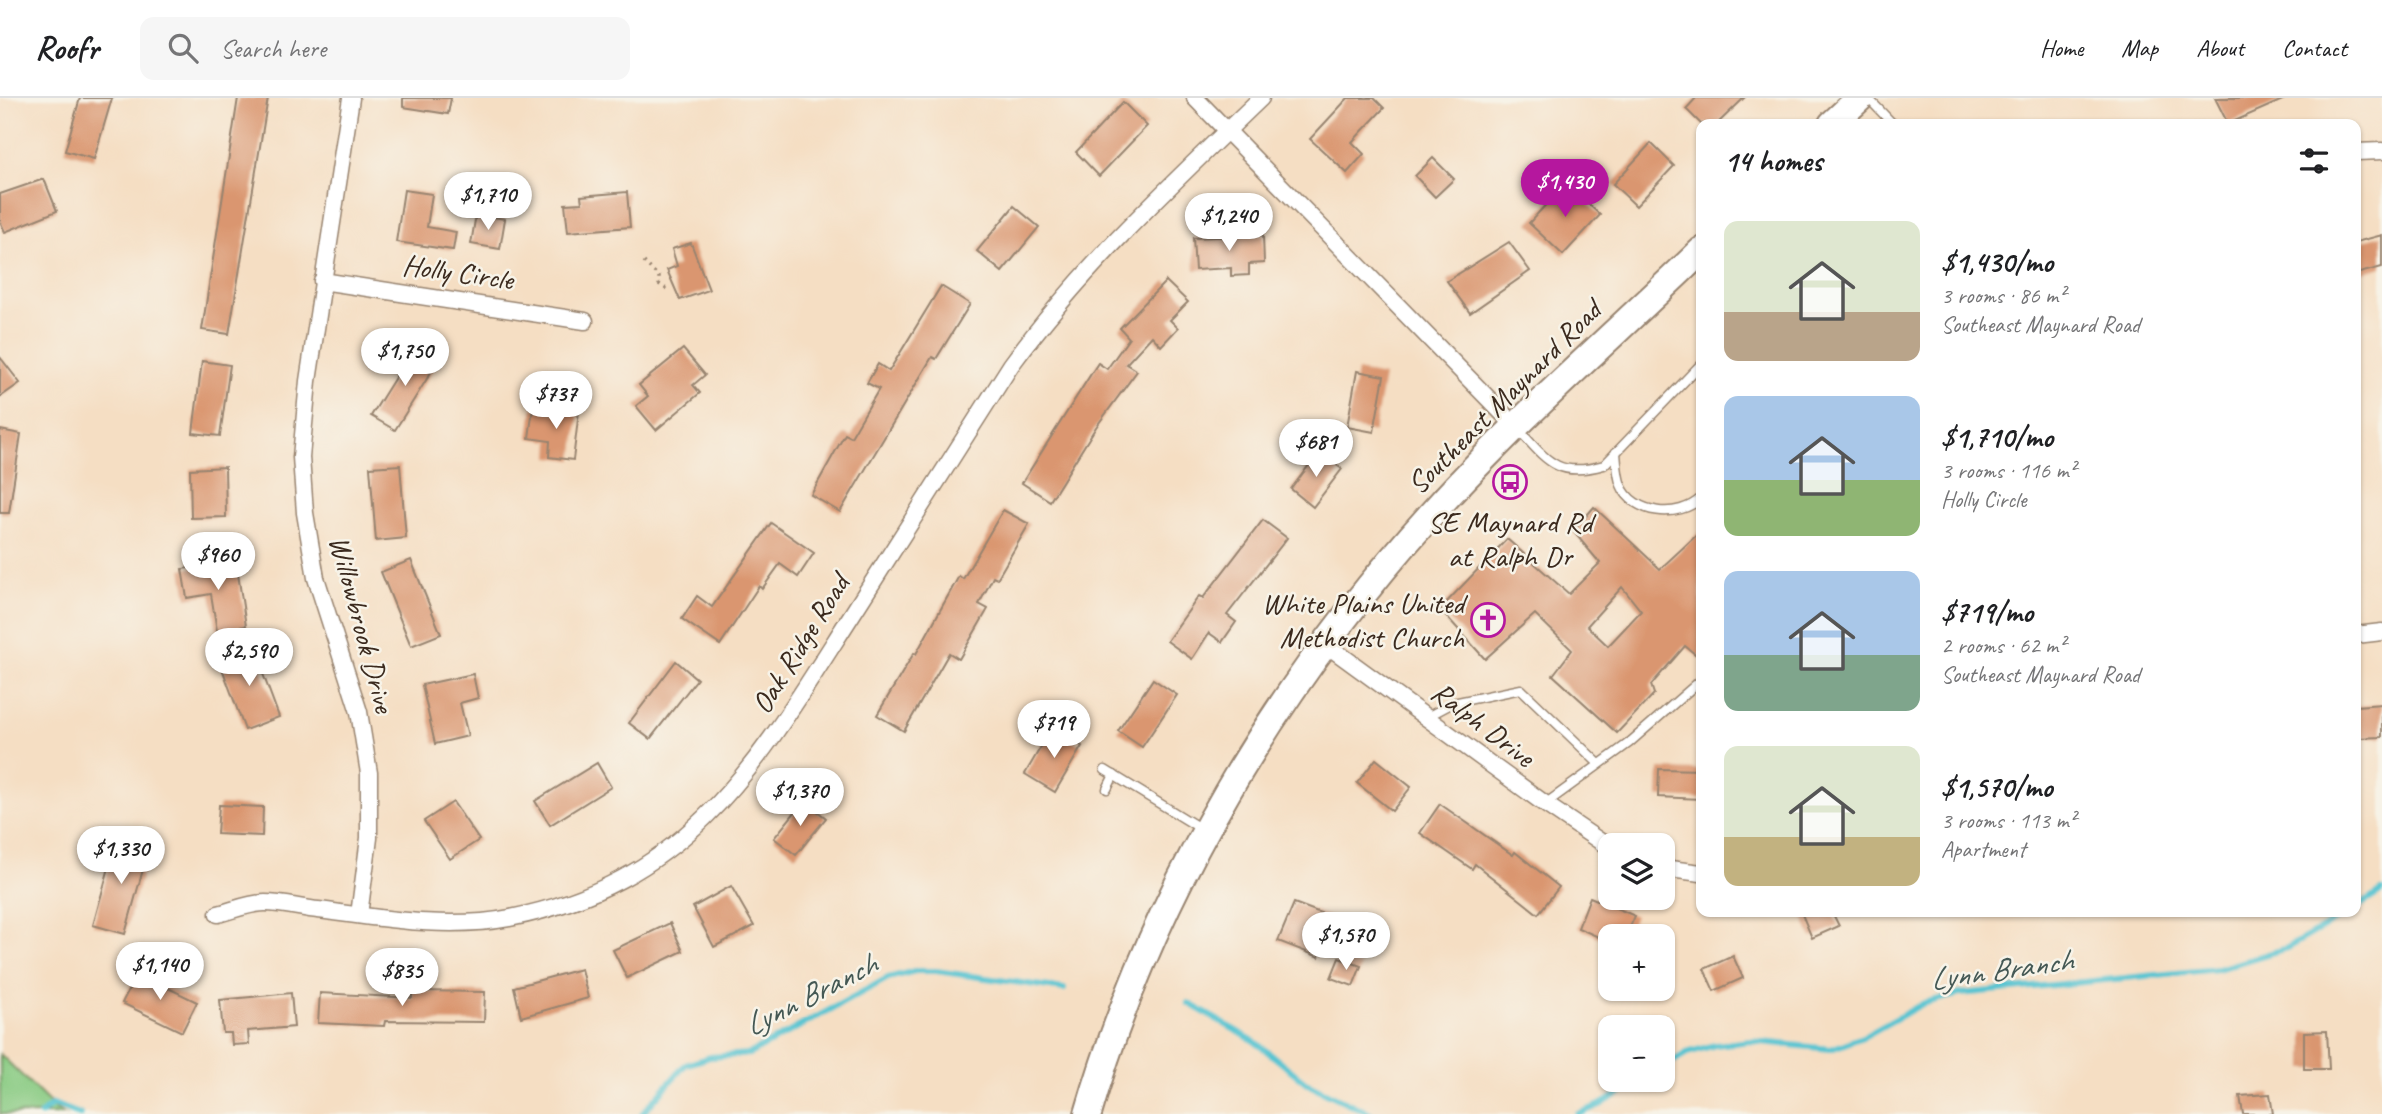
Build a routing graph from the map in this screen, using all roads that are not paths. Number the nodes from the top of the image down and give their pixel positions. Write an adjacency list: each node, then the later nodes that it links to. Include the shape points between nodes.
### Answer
1 (351, 98): 12 (street, Willowbrook Drive)
2 (1195, 98): 8 (street)
3 (1261, 98): 8 (street, Oak Ridge Road)
4 (1860, 98): 6 (main road)
5 (1868, 98): 7 (lane)
6 (1837, 119)
7 (1889, 119)
8 (1227, 131): 15 (street); 33 (street, Oak Ridge Road, via 1113,243 1044,320 771,742 706,818 635,871 540,910 474,923)
9 (2382, 151): 10 (street)
10 (2361, 152)
11 (1696, 256): 15 (main road, Southeast Maynard Road)
12 (323, 281): 13 (street, Holly Circle); 33 (street, Willowbrook Drive, via 304,421 303,494 316,578 359,712 369,773 369,838)
13 (585, 321)
14 (1696, 369): 16 (lane)
15 (1517, 428): 16 (lane, via 1548,462 1562,469 1589,470 1604,465); 20 (main road, Southeast Maynard Road, via 1435,510)
16 (1616, 452): 17 (lane, via 1621,486 1637,503 1668,512)
17 (1696, 501)
18 (2382, 632): 19 (street)
19 (2361, 634)
20 (1324, 643): 22 (street, Ralph Drive); 28 (main road, Southeast Maynard Road)
21 (1696, 684): 23 (lane)
22 (1427, 717): 23 (lane, via 1453,703 1521,689); 27 (street, Ralph Drive)
23 (1599, 764): 27 (lane)
24 (1105, 770): 25 (lane)
25 (1114, 775): 26 (lane); 28 (lane)
26 (1107, 789)
27 (1545, 804): 29 (street, Ralph Drive)
28 (1205, 832): 34 (main road, Southeast Maynard Road, via 1129,991)
29 (1598, 840)
30 (1675, 870): 31 (street)
31 (1696, 872)
32 (218, 914): 33 (street, Oak Ridge Road, via 264,903)
33 (359, 915)
34 (1088, 1114)

